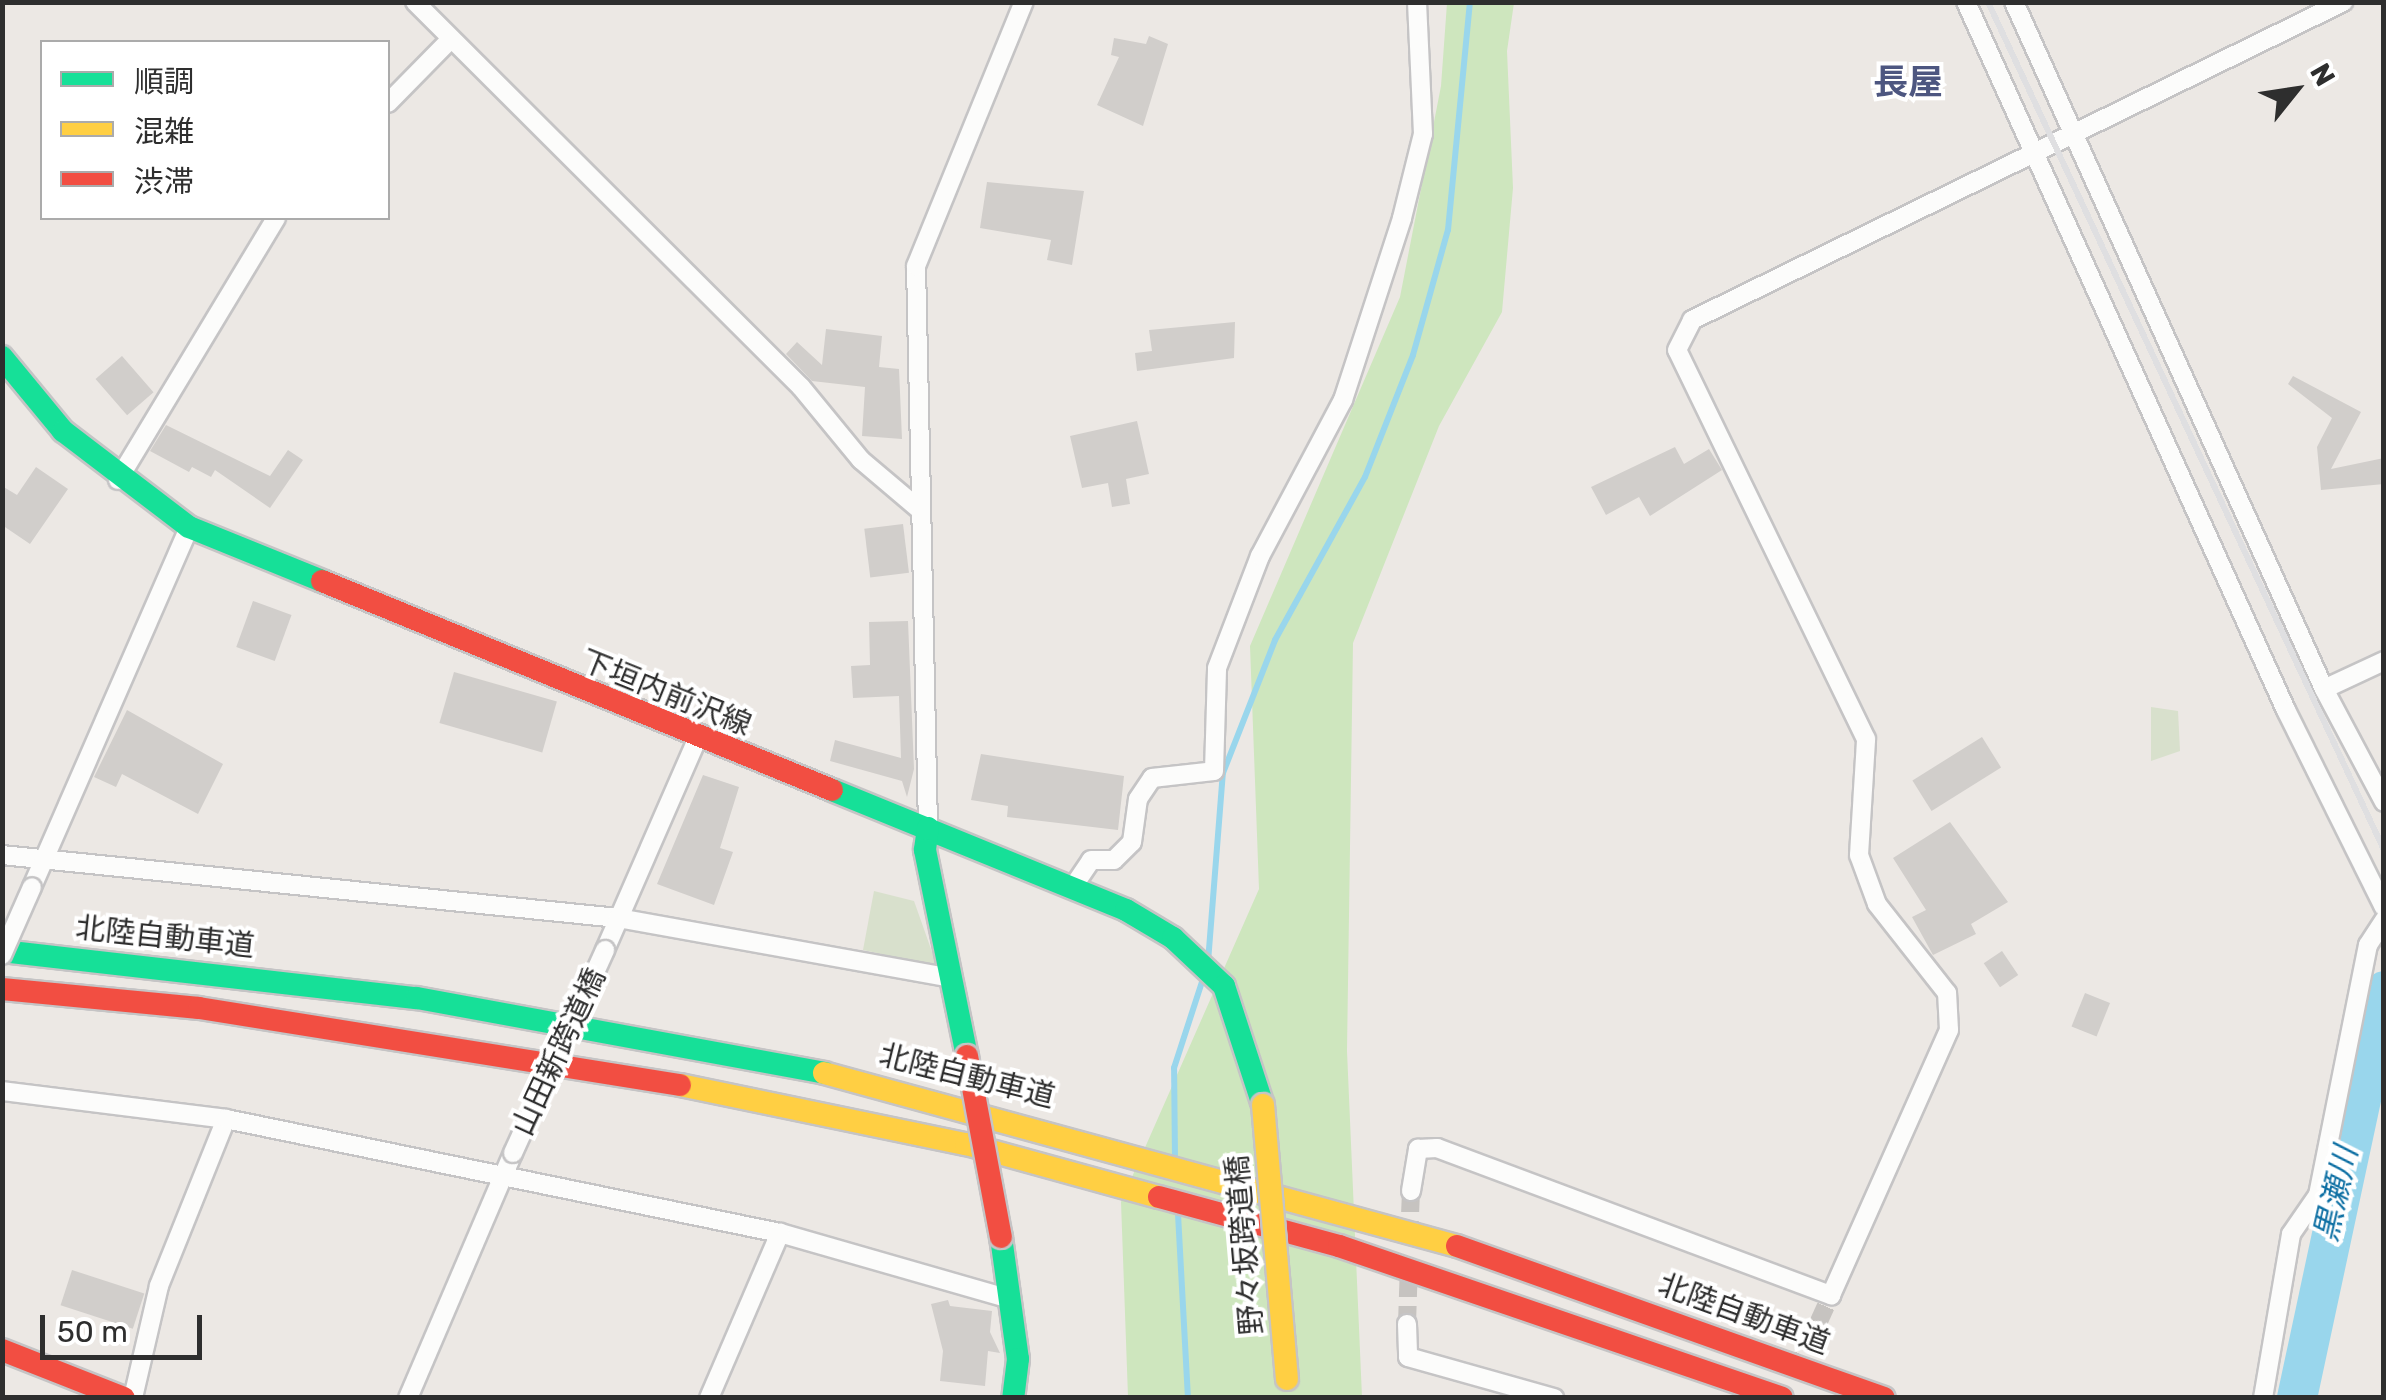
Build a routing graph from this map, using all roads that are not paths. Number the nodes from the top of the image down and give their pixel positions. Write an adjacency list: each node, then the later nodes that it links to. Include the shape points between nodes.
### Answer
1 (415, 2): 7 (street)
2 (1024, 2): 14 (street, via 916,266)
3 (1417, 2): 23 (street, via 1422,134 1402,218 1343,400 1260,556 1217,668 1214,771 1152,778 1138,799 1132,842 1114,860 1091,860)
4 (1966, 2): 10 (street)
5 (2014, 2): 9 (street)
6 (2343, 2): 9 (street)
7 (451, 39): 8 (street); 14 (street, via 801,387 861,460)
8 (390, 102)
9 (2074, 134): 10 (street); 17 (street)
10 (2036, 155): 24 (street, via 2286,710); 34 (street, via 1692,320 1676,350 1866,739 1859,856 1877,904 1947,994 1949,1030 1831,1295 1438,1148 1418,1150)
11 (275, 220): 13 (street)
12 (2, 358): 13 (main road, 下垣内前沢線, via 63,431)
13 (118, 480): 15 (main road, 下垣内前沢線)
14 (919, 509): 20 (street)
15 (189, 527): 18 (main road, 下垣内前沢線); 22 (street)
16 (2384, 661): 17 (street)
17 (2324, 689): 19 (street)
18 (697, 740): 20 (main road, 下垣内前沢線); 25 (street, 山田新跨道橋)
19 (2384, 802)
20 (928, 828): 23 (main road, 下垣内前沢線); 28 (main road, via 925,850)
21 (2, 855): 22 (street)
22 (43, 856): 25 (street); 27 (street, bridge)
23 (1073, 888): 31 (main road, 下垣内前沢線, via 1173,938 1224,986)
24 (2384, 907)
25 (618, 918): 28 (street); 33 (street, 山田新跨道橋, bridge)
26 (2384, 920): 48 (street, via 2368,945 2318,1195 2291,1234)
27 (2, 953): 47 (main road, 北陸自動車道, via 436,1001 774,1061 956,1104 1501,1258)
28 (951, 978): 36 (main road, bridge)
29 (2, 988): 46 (main road, via 199,1008 596,1068 966,1144 1339,1246)
30 (2, 1091): 32 (street)
31 (1263, 1105): 39 (main road, 野々坂跨道橋, bridge)
32 (226, 1119): 33 (street); 41 (street, via 158,1286)
33 (504, 1174): 35 (street); 42 (street, 山田新跨道橋)
34 (1410, 1191)
35 (780, 1233): 36 (street); 43 (street)
36 (1010, 1299): 44 (main road, via 1018,1360)
37 (1407, 1324): 45 (street, via 1408,1357)
38 (2, 1350): 40 (main road)
39 (1287, 1388)
40 (124, 1398)
41 (132, 1398)
42 (408, 1398)
43 (709, 1398)
44 (1013, 1398)
45 (1554, 1398)
46 (1782, 1398)
47 (1884, 1398)
48 (2264, 1398)

